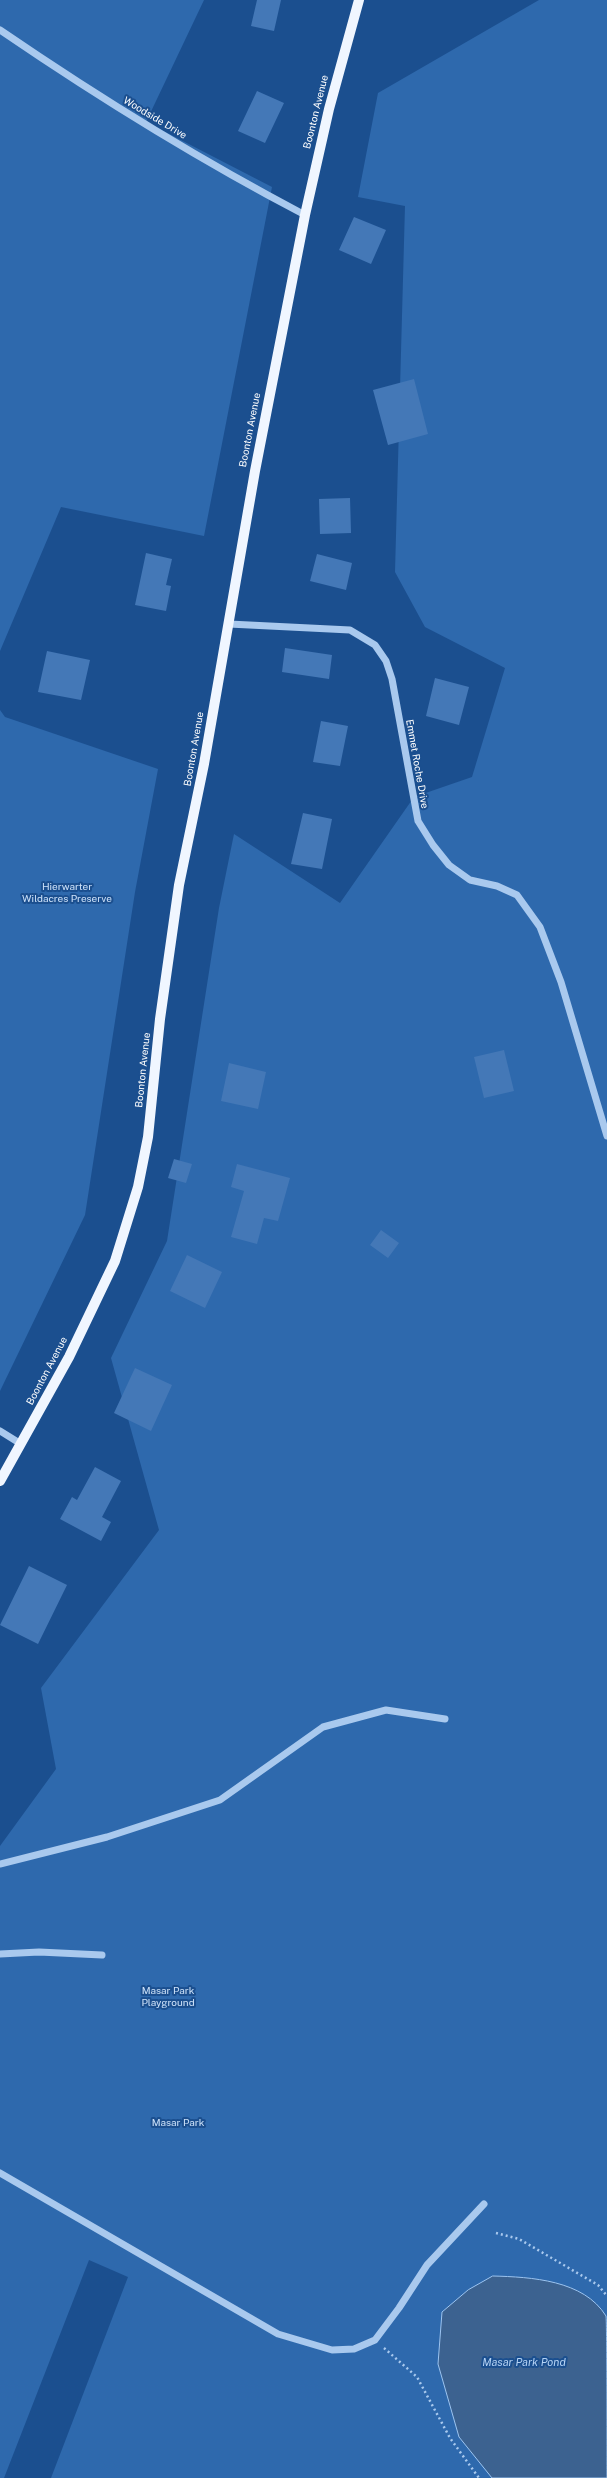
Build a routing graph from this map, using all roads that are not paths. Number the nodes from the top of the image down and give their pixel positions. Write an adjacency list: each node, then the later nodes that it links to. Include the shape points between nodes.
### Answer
1 (359, 0): 3 (main road, Boonton Avenue, via 328,109)
2 (0, 30): 3 (street, Woodside Drive, via 167,137)
3 (305, 215): 4 (main road, Boonton Avenue, via 256,464)
4 (229, 624): 5 (street, Emmet Roche Drive, via 350,630 375,645 386,661 392,679 418,821 449,865 470,880 496,886 517,895 540,927 561,982); 7 (main road, Boonton Avenue, via 179,885 160,1019 148,1137 138,1187 115,1261 69,1357)
5 (607, 1136)
6 (0, 1431): 7 (street)
7 (21, 1444): 8 (main road, Boonton Avenue)
8 (0, 1481)
9 (445, 1719): 10 (street, via 386,1710 323,1727 220,1800 107,1837)
10 (0, 1864)
11 (0, 1954): 12 (street, via 39,1952)
12 (102, 1955)
13 (0, 2173): 14 (street, via 278,2334 332,2350 354,2349 375,2340 427,2265)
14 (484, 2204)

